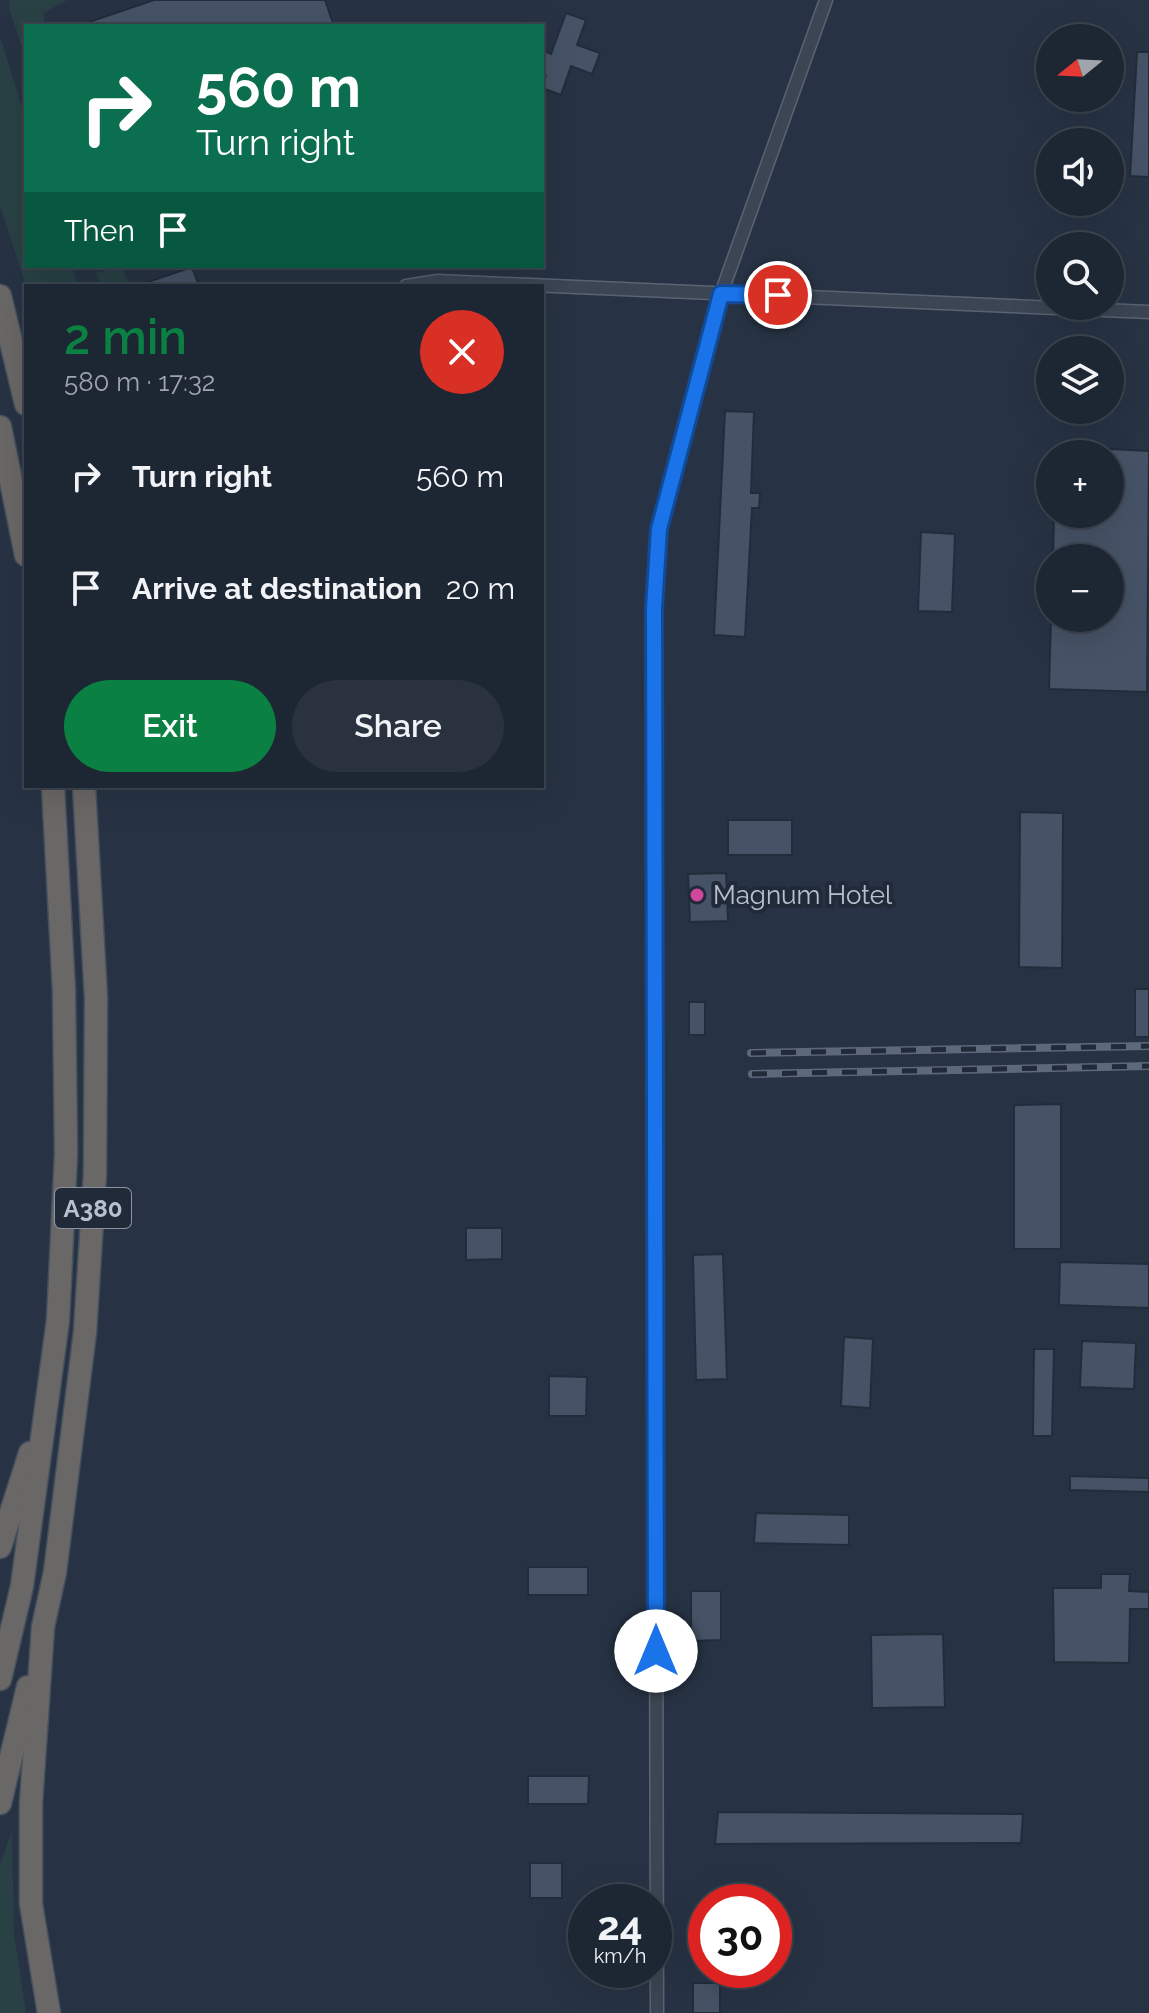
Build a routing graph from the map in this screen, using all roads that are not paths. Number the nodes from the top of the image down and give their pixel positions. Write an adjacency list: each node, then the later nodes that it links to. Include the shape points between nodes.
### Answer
1 (826, 0): 5 (street)
2 (419, 284): 3 (street)
3 (503, 284)
4 (544, 286): 5 (street)
5 (721, 294): 7 (street); 20 (street, via 659,529 654,608)
6 (2, 304): 8 (street); 9 (highway)
7 (1149, 312)
8 (24, 345)
9 (24, 396)
10 (0, 427): 11 (highway)
11 (24, 545)
12 (53, 788): 14 (highway, A380, via 66,1154 58,1320)
13 (84, 788): 16 (highway, A380, via 96,998 95,1174 82,1361)
14 (48, 1395): 15 (highway); 17 (highway, A380, via 22,1586)
15 (0, 1547)
16 (43, 1627): 18 (highway, A380); 19 (highway, via 31,1803 31,1904)
17 (0, 1679)
18 (0, 1803)
19 (49, 2013)
20 (657, 2013)

